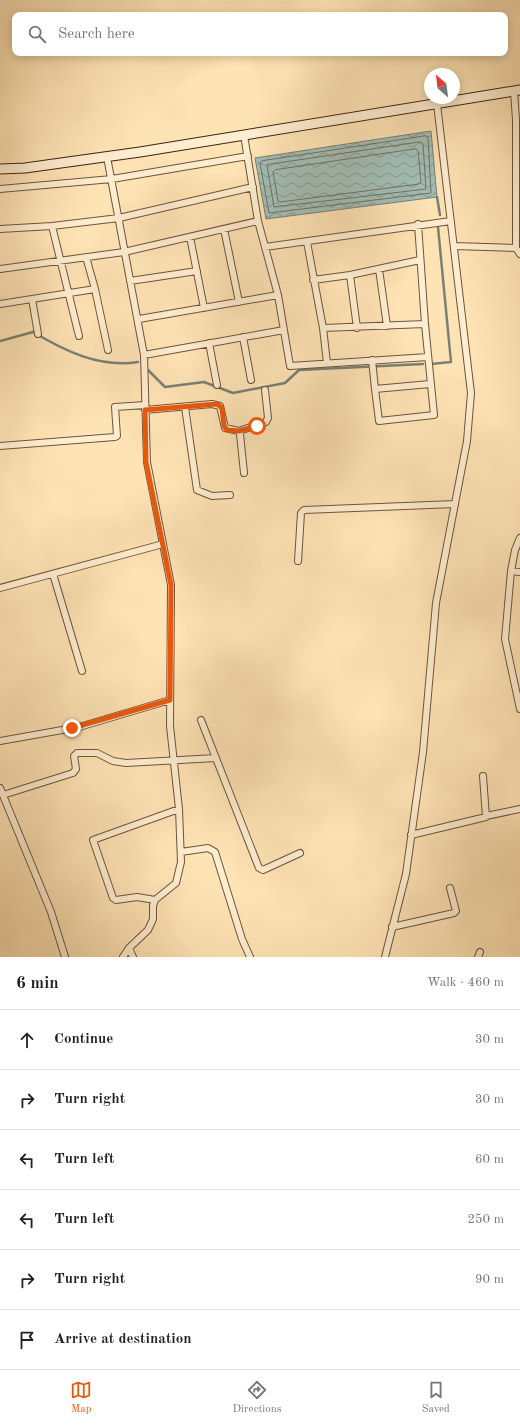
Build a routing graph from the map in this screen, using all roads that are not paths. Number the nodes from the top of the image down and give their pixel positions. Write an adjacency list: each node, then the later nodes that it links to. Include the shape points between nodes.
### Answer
1 (517, 91): 2 (main road); 5 (street)
2 (460, 100)
3 (437, 104): 4 (main road); 14 (street)
4 (244, 135): 6 (street); 7 (main road)
5 (518, 141): 21 (street)
6 (248, 156): 9 (street); 10 (street)
7 (107, 157): 8 (main road); 9 (street)
8 (0, 169)
9 (112, 179): 11 (street); 12 (street)
10 (253, 187): 12 (street); 13 (street)
11 (0, 188)
12 (119, 218): 16 (street); 24 (street)
13 (258, 221): 18 (street); 23 (street)
14 (451, 221): 15 (street); 22 (street)
15 (418, 224): 20 (street); 27 (street)
16 (52, 226): 17 (street); 28 (street)
17 (0, 229)
18 (224, 229): 19 (street); 39 (street)
19 (190, 237): 24 (street); 31 (street)
20 (307, 242): 23 (street); 33 (street)
21 (517, 245): 22 (street); 25 (street)
22 (454, 246): 68 (street, via 471,393 468,441)
23 (266, 247): 37 (street)
24 (124, 252): 26 (street); 34 (street)
25 (520, 254)
26 (86, 257): 28 (street); 35 (street)
27 (420, 260): 29 (street); 43 (street)
28 (62, 262): 30 (street); 36 (street)
29 (379, 269): 32 (street); 44 (street)
30 (0, 270)
31 (197, 271): 34 (street); 41 (street)
32 (350, 275): 33 (street); 46 (street)
33 (313, 280): 45 (street)
34 (130, 281): 42 (street)
35 (95, 289): 36 (street); 52 (street)
36 (69, 294): 38 (street); 49 (street)
37 (278, 295): 39 (street); 47 (street)
38 (32, 299): 40 (street); 48 (street)
39 (239, 302): 41 (street)
40 (0, 304)
41 (204, 308): 42 (street)
42 (139, 319): 53 (street)
43 (425, 324): 44 (street); 54 (street)
44 (387, 326): 46 (street)
45 (323, 328): 46 (street); 55 (street)
46 (357, 328)
47 (284, 330): 50 (street); 55 (street, via 290,366)
48 (38, 334)
49 (79, 336)
50 (243, 337): 51 (street); 57 (street)
51 (209, 343): 53 (street); 59 (street)
52 (108, 350)
53 (144, 355): 63 (street)
54 (428, 357): 56 (street); 58 (street)
55 (327, 363): 56 (street)
56 (372, 365): 60 (street)
57 (251, 380)
58 (430, 384): 60 (street); 60 (street, via 434,415 380,422)
59 (217, 385)
60 (375, 389)
61 (264, 390): 64 (street, via 268,418 266,422)
62 (185, 407): 63 (street); 64 (street, via 212,404 220,406 225,428); 67 (street, via 197,490 212,496)
63 (145, 408): 65 (street, via 115,407 115,437); 70 (street, via 146,462)
64 (239, 431): 66 (street)
65 (0, 446)
66 (244, 473)
67 (230, 495)
68 (455, 504): 71 (street, via 304,510 301,513); 91 (street, via 436,603 426,722)
69 (520, 538): 72 (street)
70 (163, 544): 74 (street); 79 (street, via 171,585)
71 (298, 561)
72 (511, 571): 73 (street); 78 (street, via 505,638)
73 (520, 572)
74 (53, 574): 75 (street); 76 (street)
75 (0, 588)
76 (82, 671)
77 (520, 676): 78 (street)
78 (513, 677): 80 (street)
79 (170, 700): 82 (street, via 79,727); 84 (street)
80 (520, 709)
81 (202, 720): 83 (street)
82 (0, 741)
83 (216, 758): 84 (street); 93 (street, via 260,869)
84 (173, 762): 87 (street, via 126,763 114,761 97,753 76,753 76,768 73,773); 88 (street)
85 (483, 776): 90 (street)
86 (0, 788): 87 (street)
87 (3, 795): 98 (street, via 51,912)
88 (178, 809): 92 (street); 95 (street, via 93,840 113,898 116,900 137,897)
89 (520, 809): 90 (street)
90 (486, 816): 91 (street)
91 (411, 835): 96 (street, via 406,874)
92 (181, 852): 95 (street, via 176,883); 101 (street, via 208,848 215,852)
93 (300, 852)
94 (450, 888): 96 (street, via 455,912)
95 (155, 900): 97 (street, via 153,919 148,930)
96 (392, 927): 102 (street)
97 (129, 948): 99 (street); 100 (street)
98 (65, 957)
99 (123, 957)
100 (133, 957)
101 (250, 957)
102 (385, 957)

